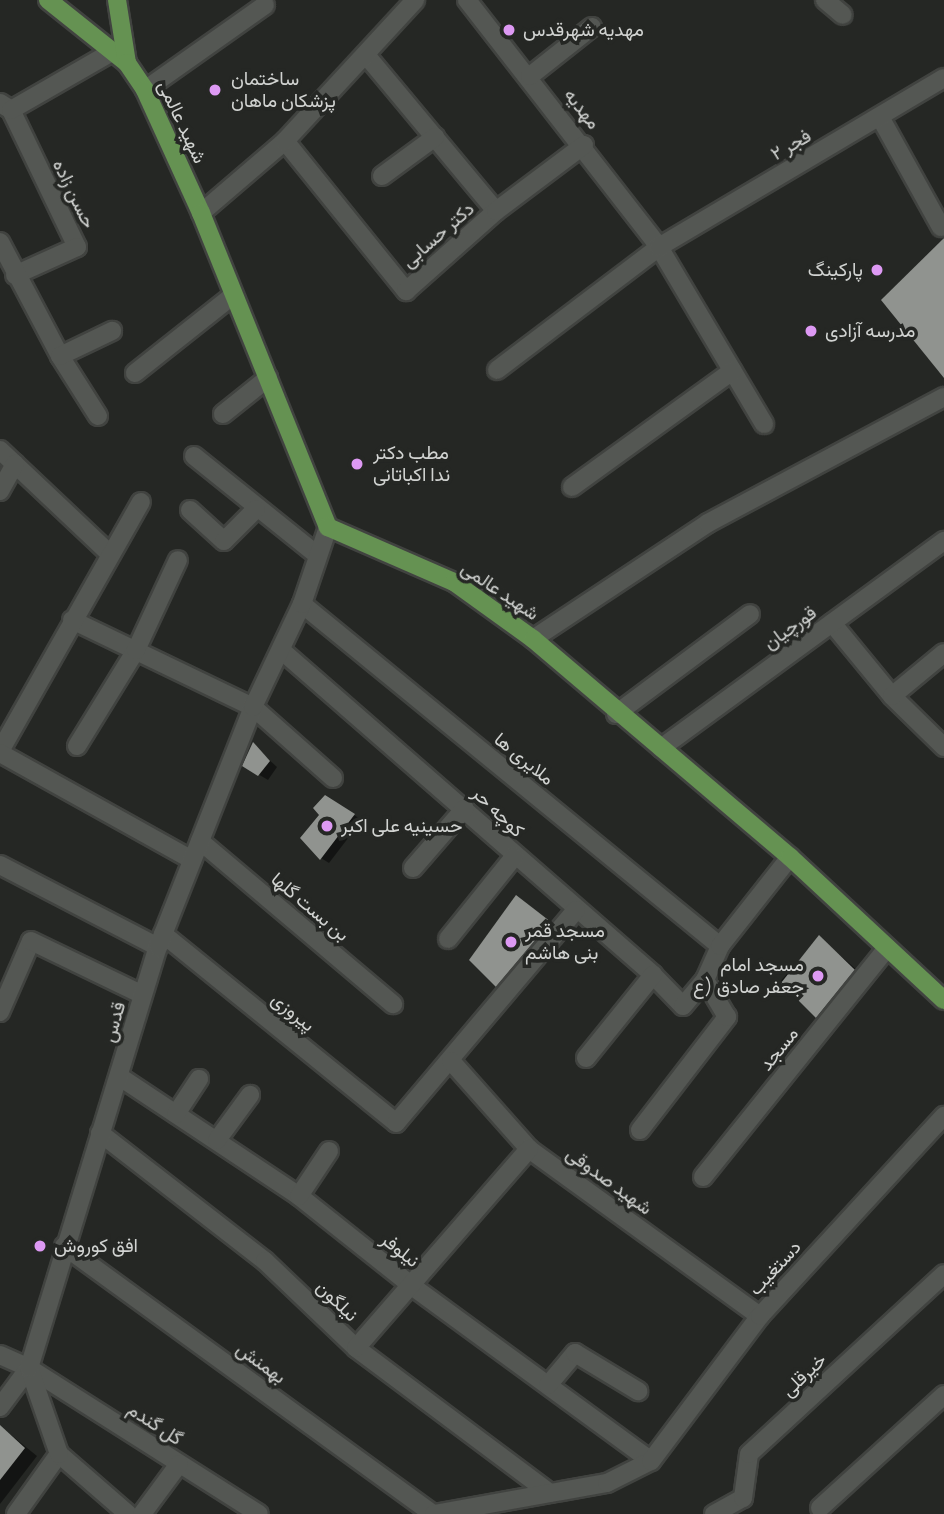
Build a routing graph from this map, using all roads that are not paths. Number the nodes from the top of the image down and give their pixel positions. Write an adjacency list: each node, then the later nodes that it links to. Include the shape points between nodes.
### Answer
1 (48, 0): 9 (main road, شهید عالمی)
2 (117, 0): 11 (main road, شهید عالمی)
3 (415, 0): 10 (street)
4 (467, 0): 12 (street, مهدیه)
5 (825, 0): 7 (street)
6 (265, 5): 14 (street)
7 (843, 15)
8 (592, 27): 12 (street)
9 (112, 52): 11 (main road, شهید عالمی); 15 (street)
10 (366, 55): 17 (street); 18 (street)
11 (127, 63): 14 (main road, شهید عالمی)
12 (530, 76): 19 (street, مهدیه)
13 (944, 78): 16 (street, فجر ۲)
14 (145, 90): 22 (main road, شهید عالمی)
15 (5, 107): 26 (street, حسن زاده, via 77,247)
16 (880, 117): 23 (street); 25 (street, فجر ۲)
17 (435, 136): 20 (street); 21 (street)
18 (285, 141): 21 (street, دکتر حسابی, via 406,290); 22 (street)
19 (584, 145): 21 (street, دکتر حسابی); 25 (street, مهدیه)
20 (382, 176)
21 (496, 211)
22 (201, 213): 27 (main road, شهید عالمی)
23 (941, 227)
24 (0, 242): 26 (street)
25 (659, 247): 30 (street, فجر ۲); 31 (street, مهدیه)
26 (15, 275): 29 (street)
27 (232, 296): 32 (street); 33 (main road, شهید عالمی)
28 (112, 331): 29 (street)
29 (60, 356): 36 (street)
30 (497, 370)
31 (732, 370): 37 (street, مهدیه); 41 (street)
32 (135, 373)
33 (268, 378): 35 (street); 46 (main road, شهید عالمی)
34 (944, 397): 55 (street, via 708,523)
35 (223, 414)
36 (98, 416)
37 (765, 424)
38 (0, 450): 40 (street)
39 (194, 456): 44 (street)
40 (15, 464): 42 (street); 48 (street)
41 (572, 487)
42 (0, 491)
43 (141, 502): 48 (street)
44 (256, 509): 45 (street, via 224,541); 49 (street)
45 (190, 510)
46 (328, 527): 49 (street, قدس); 55 (main road, شهید عالمی, via 454,582)
47 (944, 541): 54 (street, قورچیان)
48 (110, 554): 53 (street)
49 (317, 555): 51 (street, قدس)
50 (178, 560): 56 (street)
51 (302, 604): 57 (street, قدس); 77 (street, ملایری ها)
52 (750, 614): 61 (street)
53 (72, 620): 56 (street); 65 (street)
54 (832, 623): 59 (street); 64 (street, قورچیان)
55 (534, 639): 61 (main road, شهید عالمی)
56 (136, 650): 60 (street); 62 (street)
57 (281, 650): 60 (street, قدس); 67 (street, کوچه حر)
58 (944, 653): 59 (street)
59 (892, 696): 63 (street)
60 (253, 708): 66 (street); 68 (street, قدس)
61 (616, 714): 64 (main road, شهید عالمی)
62 (77, 746)
63 (944, 747)
64 (661, 748): 70 (main road, شهید عالمی)
65 (0, 752): 71 (street)
66 (333, 778)
67 (465, 808): 69 (street, کوچه حر); 73 (street)
68 (200, 841): 71 (street, قدس); 83 (street, بن بست گلها)
69 (514, 857): 74 (street, کوچه حر); 75 (street)
70 (790, 857): 77 (street); 78 (main road, شهید عالمی)
71 (192, 860): 76 (street, قدس)
72 (0, 865): 76 (street, پیروزی)
73 (414, 868)
74 (576, 910): 79 (street, کوچه حر); 86 (street)
75 (448, 939)
76 (161, 941): 81 (street, قدس); 86 (street, پیروزی, via 396,1123)
77 (720, 946): 80 (street)
78 (887, 948): 82 (main road, شهید عالمی); 97 (street, مسجد)
79 (653, 975): 80 (street, کوچه حر, via 682,1006); 85 (street)
80 (705, 980): 92 (street, via 727,1017)
81 (143, 995): 84 (street, via 31,941); 87 (street, قدس)
82 (944, 1000)
83 (393, 1004)
84 (0, 1012)
85 (586, 1058)
86 (451, 1061): 95 (street, شهید صدوقی)
87 (120, 1077): 90 (street, نیلوفر); 93 (street, قدس)
88 (199, 1079): 90 (street)
89 (250, 1095): 94 (street)
90 (176, 1114): 94 (street, نیلوفر)
91 (944, 1116): 102 (street, دستغیب)
92 (640, 1130)
93 (100, 1133): 99 (street, قدس); 103 (street, نیلگون, via 265,1261)
94 (217, 1140): 98 (street, نیلوفر)
95 (529, 1149): 101 (street); 102 (street, شهید صدوقی)
96 (329, 1151): 98 (street)
97 (703, 1177)
98 (299, 1196): 101 (street, نیلوفر)
99 (64, 1246): 105 (street, قدس); 119 (street, بهمنش)
100 (944, 1274): 120 (street, خیرقلی, via 749,1454 743,1498)
101 (412, 1286): 103 (street); 106 (street, نیلوفر)
102 (760, 1316): 111 (street, دستغیب)
103 (356, 1348): 113 (street, نیلگون)
104 (0, 1355): 105 (street, گل گندم)
105 (29, 1368): 109 (street); 110 (street); 112 (street, گل گندم)
106 (548, 1385): 107 (street, via 575,1353); 111 (street, نیلوفر)
107 (638, 1391)
108 (944, 1395): 114 (street)
109 (0, 1407)
110 (59, 1454): 115 (street); 116 (street)
111 (651, 1461): 113 (street, via 607,1483)
112 (179, 1464): 117 (street); 118 (street, گل گندم)
113 (550, 1493): 119 (street)
114 (820, 1508)
115 (16, 1514)
116 (128, 1514)
117 (142, 1514)
118 (259, 1514)
119 (434, 1514)
120 (715, 1514)

